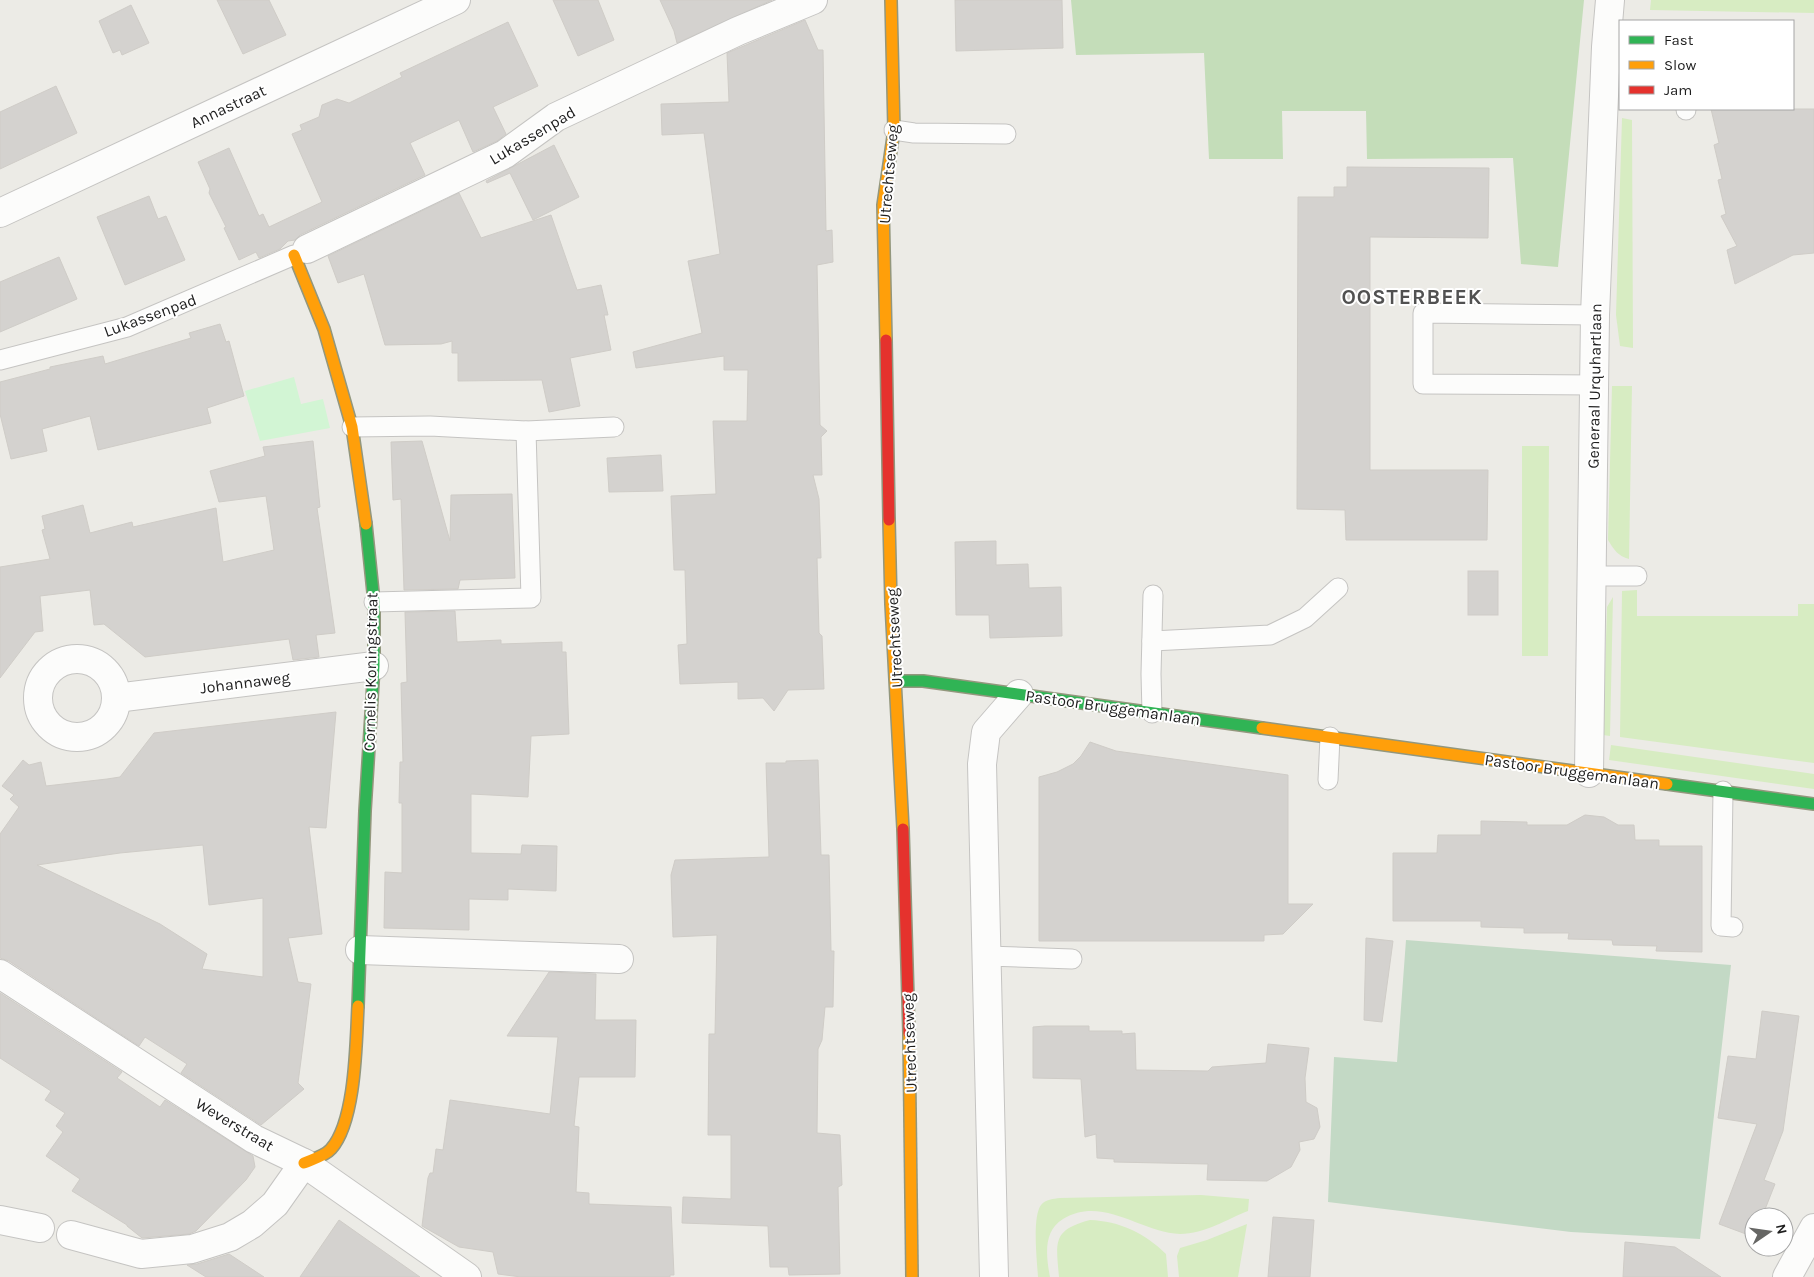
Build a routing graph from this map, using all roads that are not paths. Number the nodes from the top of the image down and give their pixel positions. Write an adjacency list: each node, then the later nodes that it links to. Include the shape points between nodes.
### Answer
1 (456, 0): 8 (street, Annastraat)
2 (813, 0): 9 (street, Lukassenpad, via 738,31 556,116 505,154)
3 (891, 0): 6 (street, Utrechtseweg)
4 (1610, 0): 5 (street, Generaal Urquhartlaan)
5 (1613, 47): 10 (street, Generaal Urquhartlaan)
6 (894, 130): 7 (lane); 23 (street, Utrechtseweg, via 883,205 891,604)
7 (1006, 134)
8 (0, 213)
9 (300, 252): 11 (lane, Lukassenpad, via 126,327); 13 (street, Cornelis Koningstraat)
10 (1595, 315): 12 (street, Generaal Urquhartlaan); 12 (lane, via 1423,313 1423,384)
11 (0, 360)
12 (1595, 385): 16 (street, Generaal Urquhartlaan)
13 (352, 427): 15 (lane, via 430,426); 20 (street, Cornelis Koningstraat, via 366,509)
14 (614, 427): 15 (lane)
15 (526, 431): 20 (lane, via 531,598)
16 (1591, 576): 17 (lane); 28 (street, Generaal Urquhartlaan)
17 (1637, 576)
18 (1338, 588): 21 (lane, via 1305,618 1270,635)
19 (1153, 595): 21 (lane)
20 (374, 602): 22 (street, Cornelis Koningstraat)
21 (1152, 641): 26 (lane)
22 (374, 666): 25 (street, Johannaweg); 33 (street, Cornelis Koningstraat)
23 (896, 681): 24 (street, Pastoor Bruggemanlaan, via 923,681); 44 (street, Utrechtseweg, via 911,1124)
24 (1019, 694): 26 (street, Pastoor Bruggemanlaan); 34 (street, via 986,732 982,764)
25 (116, 698)
26 (1152, 712): 27 (street, Pastoor Bruggemanlaan)
27 (1330, 737): 28 (street, Pastoor Bruggemanlaan); 29 (lane)
28 (1589, 773): 30 (street, Pastoor Bruggemanlaan)
29 (1328, 780)
30 (1723, 791): 31 (street, Pastoor Bruggemanlaan); 32 (lane, via 1722,926)
31 (1814, 804)
32 (1733, 927)
33 (360, 950): 35 (street); 38 (street, Cornelis Koningstraat, via 350,1105 331,1149)
34 (987, 956): 36 (lane); 45 (street)
35 (619, 959)
36 (1072, 959)
37 (0, 974): 38 (street, Weverstraat, via 254,1140)
38 (304, 1162): 42 (street, via 275,1204 252,1224 230,1237 192,1249 141,1254); 43 (street, Weverstraat)
39 (0, 1220): 40 (street)
40 (40, 1228)
41 (1814, 1228): 46 (street)
42 (71, 1235)
43 (464, 1276)
44 (912, 1277)
45 (994, 1277)
46 (1787, 1277)

